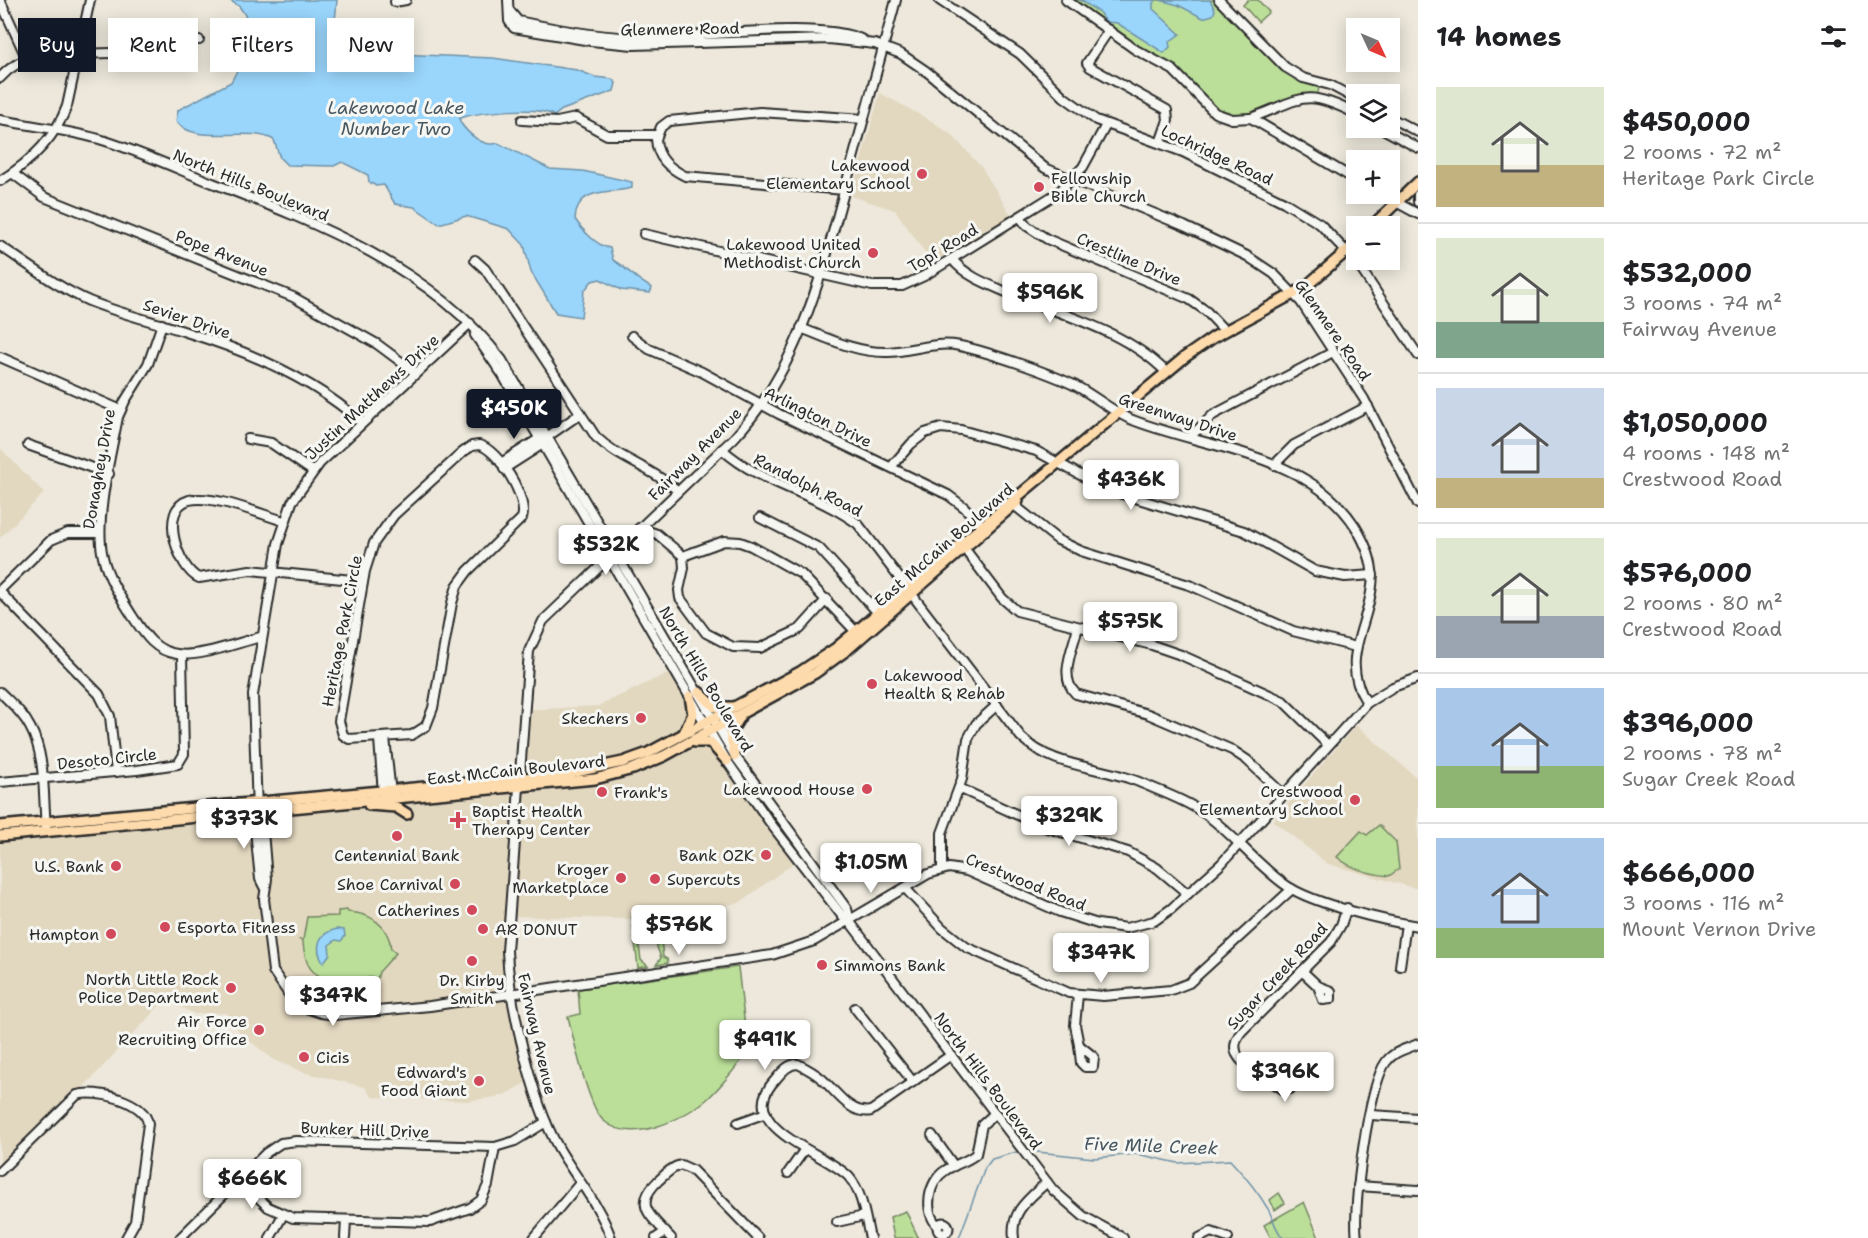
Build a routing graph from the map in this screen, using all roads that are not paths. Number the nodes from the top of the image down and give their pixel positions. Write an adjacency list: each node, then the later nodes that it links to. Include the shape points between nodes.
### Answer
1 (0, 0): 12 (street)
2 (90, 0): 10 (street)
3 (406, 0): 9 (street)
4 (508, 0): 14 (street, Glenmere Road, via 509,10 518,21 610,37 815,31 860,38)
5 (896, 0): 14 (street, Fairway Avenue)
6 (939, 0): 28 (street, Lochridge Road, via 1020,54 1073,105)
7 (1066, 0): 11 (street)
8 (1219, 0): 19 (street, via 1285,67)
9 (395, 2)
10 (86, 18)
11 (1109, 30): 23 (street, via 1173,70 1215,113 1232,119); 33 (street, via 1087,63 1167,110 1170,115)
12 (18, 39)
13 (199, 40): 15 (street, via 178,40 118,53)
14 (884, 47): 24 (street, Fairway Avenue); 38 (street, Glenmere Road, via 916,63 1023,152)
15 (96, 52)
16 (18, 65): 18 (street)
17 (75, 72): 29 (street, via 67,106)
18 (0, 78)
19 (1320, 83): 20 (street); 21 (street)
20 (1346, 94)
21 (1317, 97): 22 (street); 23 (street)
22 (1346, 110)
23 (1251, 118): 36 (street)
24 (864, 119): 31 (street, via 760,112 672,121); 40 (street, Fairway Avenue)
25 (0, 120): 29 (street, North Hills Boulevard)
26 (522, 120): 31 (street, via 557,122 576,118 607,135)
27 (1400, 123): 30 (street)
28 (1106, 125): 33 (street, Lochridge Road); 38 (street, Topf Road, via 1090,157)
29 (56, 130): 35 (street); 58 (street, North Hills Boulevard, via 112,144 324,228 426,285)
30 (1418, 132)
31 (657, 135): 40 (street, via 656,147 662,159 685,176)
32 (1399, 138): 34 (street)
33 (1160, 143): 51 (street, Lochridge Road, via 1296,208 1320,224)
34 (1418, 148)
35 (12, 173): 37 (street); 67 (street, Pope Avenue, via 44,197 293,297 377,344)
36 (1346, 174)
37 (0, 181)
38 (1071, 181): 48 (street, Topf Road); 57 (street, Glenmere Road, via 1161,215 1247,256 1274,274)
39 (1418, 182): 42 (main road)
40 (844, 190): 56 (street, Fairway Avenue)
41 (1418, 195): 43 (street)
42 (1400, 199)
43 (1418, 202)
44 (1395, 204): 47 (main road)
45 (1398, 204): 46 (street)
46 (1418, 214)
47 (1382, 216)
48 (1020, 217): 53 (street, Topf Road); 61 (street, Crestline Drive, via 1047,239 1189,299)
49 (644, 234): 56 (street, Topf Road)
50 (0, 246): 59 (street, Sevier Drive, via 78,296)
51 (1346, 250)
52 (1346, 252): 57 (main road, East McCain Boulevard)
53 (952, 259): 56 (street, Topf Road, via 914,282 895,287 872,286); 66 (street, via 989,285 1134,346)
54 (475, 260): 72 (street, via 485,269)
55 (1360, 270): 64 (street, Lochridge Road)
56 (821, 272): 60 (street, Fairway Avenue)
57 (1293, 294): 61 (main road, East McCain Boulevard); 63 (street, Glenmere Road)
58 (470, 323): 67 (street, Justin Matthews Drive); 76 (street, North Hills Boulevard, via 502,360)
59 (162, 324): 70 (street, Donaghey Drive, via 148,364); 73 (street, Sevier Drive, via 292,375 327,395)
60 (801, 328): 68 (street, Fairway Avenue, via 784,369); 71 (street, Greenway Drive, via 869,351 891,352 940,344 967,348 1066,382)
61 (1225, 331): 66 (main road, East McCain Boulevard)
62 (632, 336): 68 (street, Arlington Drive, via 649,349 702,372)
63 (1333, 352): 69 (street, Glenmere Road); 74 (street, via 1213,415)
64 (1418, 355)
65 (0, 357): 70 (street)
66 (1166, 372): 71 (main road, East McCain Boulevard)
67 (416, 373): 73 (street, Justin Matthews Drive)
68 (761, 405): 78 (street, Fairway Avenue); 82 (street, Arlington Drive)
69 (1368, 406): 80 (street, via 1293,445); 87 (street, Glenmere Road)
70 (121, 410): 84 (street, Donaghey Drive)
71 (1118, 413): 74 (street, Greenway Drive); 79 (main road, East McCain Boulevard)
72 (580, 414): 76 (street); 86 (street, via 604,445 657,473)
73 (362, 423): 83 (street, Justin Matthews Drive)
74 (1190, 437): 80 (street, Greenway Drive)
75 (248, 439): 83 (street, via 271,443)
76 (543, 440): 81 (street); 95 (street, North Hills Boulevard)
77 (28, 445): 84 (street)
78 (722, 449): 86 (street, Fairway Avenue); 101 (street, Randolph Road, via 746,468 858,524)
79 (1059, 463): 82 (street, via 1026,447 941,428 920,436); 85 (main road, East McCain Boulevard); 98 (street, via 1122,494 1244,531 1315,571 1345,577)
80 (1274, 465): 98 (street, Greenway Drive, via 1315,486 1342,509 1365,545)
81 (503, 466): 99 (street, Heritage Park Circle, via 485,446 472,446 463,452 385,526 370,553); 117 (street, Heritage Park Circle, via 522,496 522,518 458,586 429,722 412,735)
82 (891, 468): 91 (street, Arlington Drive, via 948,495)
83 (312, 471): 90 (street, Justin Matthews Drive)
84 (109, 474): 93 (street, Donaghey Drive)
85 (1038, 480): 88 (main road, East McCain Boulevard); 91 (main road, East McCain Boulevard)
86 (678, 491): 92 (street, Fairway Avenue)
87 (1418, 504)
88 (1014, 505): 91 (main road, East McCain Boulevard); 107 (street, via 1058,540 1081,551 1192,586 1284,628)
89 (760, 518): 103 (street, via 819,548)
90 (284, 521): 97 (street, Justin Matthews Drive); 97 (street, via 204,500 187,501 175,514 174,540 192,574 207,578 250,570)
91 (984, 527): 94 (main road, East McCain Boulevard)
92 (639, 528): 95 (street, Fairway Avenue); 96 (street, via 657,534)
93 (100, 533): 100 (street, via 68,533 51,540); 108 (street, Donaghey Drive, via 110,579 140,627 160,649)
94 (963, 546): 101 (main road, East McCain Boulevard); 104 (street, via 1011,607)
95 (612, 554): 111 (street, North Hills Boulevard); 124 (street, Fairway Avenue, via 543,621 533,638 527,661)
96 (683, 556): 102 (street, via 724,541 740,542 801,574); 102 (street, via 680,598 706,633 733,646 760,648 800,629)
97 (273, 571): 99 (street); 106 (street, Justin Matthews Drive)
98 (1373, 575): 107 (street, Greenway Drive)
99 (363, 581): 117 (street, Heritage Park Circle, via 339,727 349,739)
100 (0, 591): 121 (street, via 99,694 110,716)
101 (909, 592): 103 (main road, East McCain Boulevard); 114 (street, Randolph Road)
102 (827, 599): 105 (street)
103 (880, 616): 105 (main road, East McCain Boulevard)
104 (1078, 627): 119 (street, via 1166,650 1278,698); 127 (street, via 1067,676 1076,694 1148,714 1232,750)
105 (859, 634): 113 (main road, East McCain Boulevard, via 805,670); 115 (main road, East McCain Boulevard, via 815,673)
106 (261, 637): 108 (street); 129 (street, Justin Matthews Drive, via 253,695)
107 (1356, 647): 112 (street, Greenway Drive, via 1355,677)
108 (182, 655): 121 (street, Desoto Circle, via 181,760 172,767)
109 (1418, 678): 112 (street, Crestwood Road)
110 (0, 692): 122 (street, via 30,727 38,749)
111 (695, 694): 113 (main road, via 715,707); 116 (street, North Hills Boulevard); 118 (main road, via 692,720)
112 (1367, 703): 119 (street, Crestwood Road)
113 (741, 704): 116 (main road, East McCain Boulevard)
114 (996, 705): 125 (street, via 970,735); 134 (street, Randolph Road, via 1021,737 1043,754 1127,777 1166,794 1200,811)
115 (742, 715): 116 (main road, East McCain Boulevard); 120 (main road, via 730,733)
116 (712, 725): 118 (main road, East McCain Boulevard); 120 (street, North Hills Boulevard)
117 (382, 738): 126 (street)
118 (681, 741): 120 (main road, via 708,741); 124 (main road, East McCain Boulevard, via 623,762)
119 (1328, 746): 127 (street, Crestwood Road)
120 (731, 759): 141 (street, North Hills Boulevard, via 771,824)
121 (116, 772): 122 (street, Desoto Circle)
122 (41, 780): 123 (street, Desoto Circle); 132 (street)
123 (0, 782)
124 (519, 782): 126 (main road, East McCain Boulevard); 147 (street, Fairway Avenue, via 507,951)
125 (959, 788): 135 (street, via 942,832); 139 (street, via 1044,827 1128,852 1157,868)
126 (387, 794): 128 (main road, East McCain Boulevard); 129 (main road, East McCain Boulevard)
127 (1284, 795): 134 (street, Crestwood Road)
128 (352, 802): 129 (main road, East McCain Boulevard); 130 (main road, via 396,807)
129 (257, 807): 132 (main road, East McCain Boulevard); 136 (street, Justin Matthews Drive, via 262,819 267,879)
130 (407, 814)
131 (0, 826): 132 (main road)
132 (46, 827): 133 (main road)
133 (0, 836)
134 (1240, 844): 138 (street, Randolph Road); 139 (street, Crestwood Road)
135 (942, 869): 137 (street, Crestwood Road); 139 (street, Crestwood Road, via 967,871 1069,915 1119,927 1154,921)
136 (264, 887): 147 (street, Crestwood Road, via 273,971 290,996 312,1010 335,1015 430,1006)
137 (905, 888): 141 (street, Crestwood Road); 148 (street, via 942,928 966,947)
138 (1292, 888): 140 (street, Randolph Road); 148 (street, via 1189,984 1161,992)
139 (1188, 894)
140 (1347, 908): 142 (street, Randolph Road); 145 (street, Sugar Creek Road, via 1336,935)
141 (850, 922): 147 (street, Crestwood Road, via 814,941 772,956); 152 (street, North Hills Boulevard)
142 (1406, 924): 143 (street, Randolph Road); 144 (street)
143 (1418, 926)
144 (1400, 966)
145 (1302, 971): 146 (street); 153 (street, Sugar Creek Road, via 1234,1042 1240,1060)
146 (1318, 986)
147 (512, 992): 159 (street, Fairway Avenue, via 535,1092)
148 (1078, 995): 151 (street, via 1075,1025)
149 (855, 1008): 154 (street)
150 (1418, 1044): 157 (street, via 1394,1054 1386,1062)
151 (1079, 1045)
152 (951, 1055): 154 (street); 156 (street, North Hills Boulevard)
153 (1272, 1082)
154 (913, 1083): 155 (street, via 875,1110 861,1112 818,1076 793,1064 767,1090)
155 (765, 1113): 160 (street); 163 (street, via 772,1124)
156 (995, 1113): 164 (street, via 982,1125 976,1154); 168 (street, North Hills Boulevard)
157 (1371, 1114): 158 (street); 170 (street)
158 (1418, 1118)
159 (546, 1122): 162 (street, Bunker Hill Drive, via 515,1141); 169 (street, Fairway Avenue)
160 (738, 1123)
161 (932, 1136): 164 (street)
162 (495, 1147): 167 (street, Bunker Hill Drive, via 290,1142 272,1148); 174 (street, via 486,1193 470,1208 430,1222)
163 (805, 1149): 166 (street); 173 (street, via 849,1178 857,1190)
164 (954, 1166): 176 (street, via 940,1174 929,1203 930,1217)
165 (0, 1171): 178 (street, via 78,1095 129,1102 145,1115 148,1124 135,1222)
166 (788, 1173)
167 (240, 1179): 172 (street, via 268,1207); 179 (street, Bunker Hill Drive)
168 (1047, 1182): 187 (street, via 1016,1215); 188 (street, North Hills Boulevard, via 1074,1210)
169 (580, 1183): 182 (street); 183 (street, Fairway Avenue)
170 (1358, 1186): 171 (street); 191 (street)
171 (1418, 1190)
172 (283, 1215): 174 (street); 180 (street)
173 (864, 1216): 175 (street); 186 (street)
174 (346, 1220): 181 (street)
175 (837, 1222)
176 (938, 1226)
177 (668, 1235): 184 (street); 185 (street, via 646,1210 645,1196 670,1170 681,1166 692,1170)
178 (126, 1238)
179 (180, 1238)
180 (270, 1238)
181 (345, 1238)
182 (534, 1238)
183 (611, 1238)
184 (656, 1238)
185 (758, 1238)
186 (870, 1238)
187 (1014, 1238)
188 (1123, 1238)
189 (1199, 1238): 190 (street, via 1217,1232)
190 (1228, 1238)
191 (1357, 1238)

